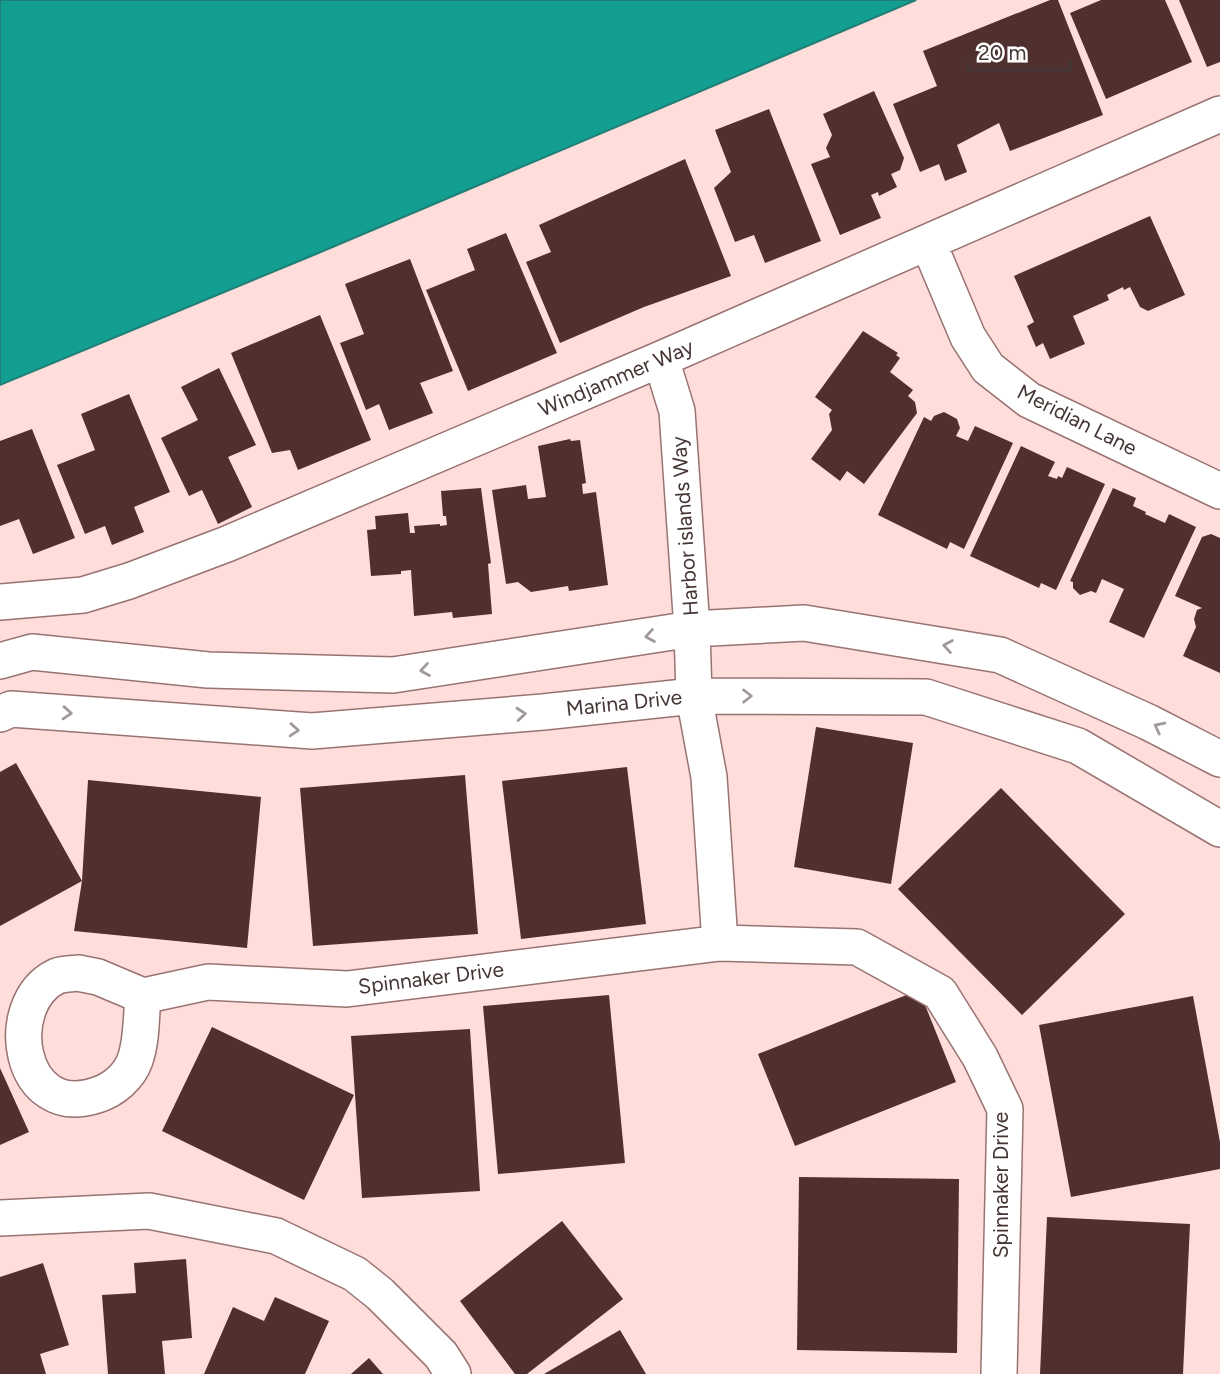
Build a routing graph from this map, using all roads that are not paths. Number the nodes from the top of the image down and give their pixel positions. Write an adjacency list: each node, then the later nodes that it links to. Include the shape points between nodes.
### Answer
1 (1220, 114): 2 (street, Windjammer Way)
2 (928, 242): 3 (street, Windjammer Way); 4 (street, Meridian Lane, via 968,337 988,368 1029,400)
3 (661, 359): 5 (street, Windjammer Way, via 227,544 129,581 83,595); 6 (street, Harbor islands Way, via 677,411)
4 (1220, 491)
5 (0, 602)
6 (692, 629): 7 (street, one-way to 7, via 393,675 208,670 33,652); 8 (street, Harbor islands Way); 10 (street, one-way to 6, via 1000,655 804,623)
7 (0, 662)
8 (694, 696): 9 (street, Marina Drive, one-way to 8, via 11,709 312,731); 11 (street, Marina Drive, one-way to 11, via 926,697 1078,746); 12 (street, via 709,777)
9 (0, 714)
10 (1220, 759)
11 (1220, 829)
12 (720, 943): 13 (street, Spinnaker Drive, via 347,989 208,982); 16 (street, Spinnaker Drive, via 857,947 940,993 980,1057 1005,1109)
13 (142, 996)
14 (0, 1218): 15 (street, via 149,1211 276,1236 355,1274 441,1355)
15 (453, 1374)
16 (999, 1374)

